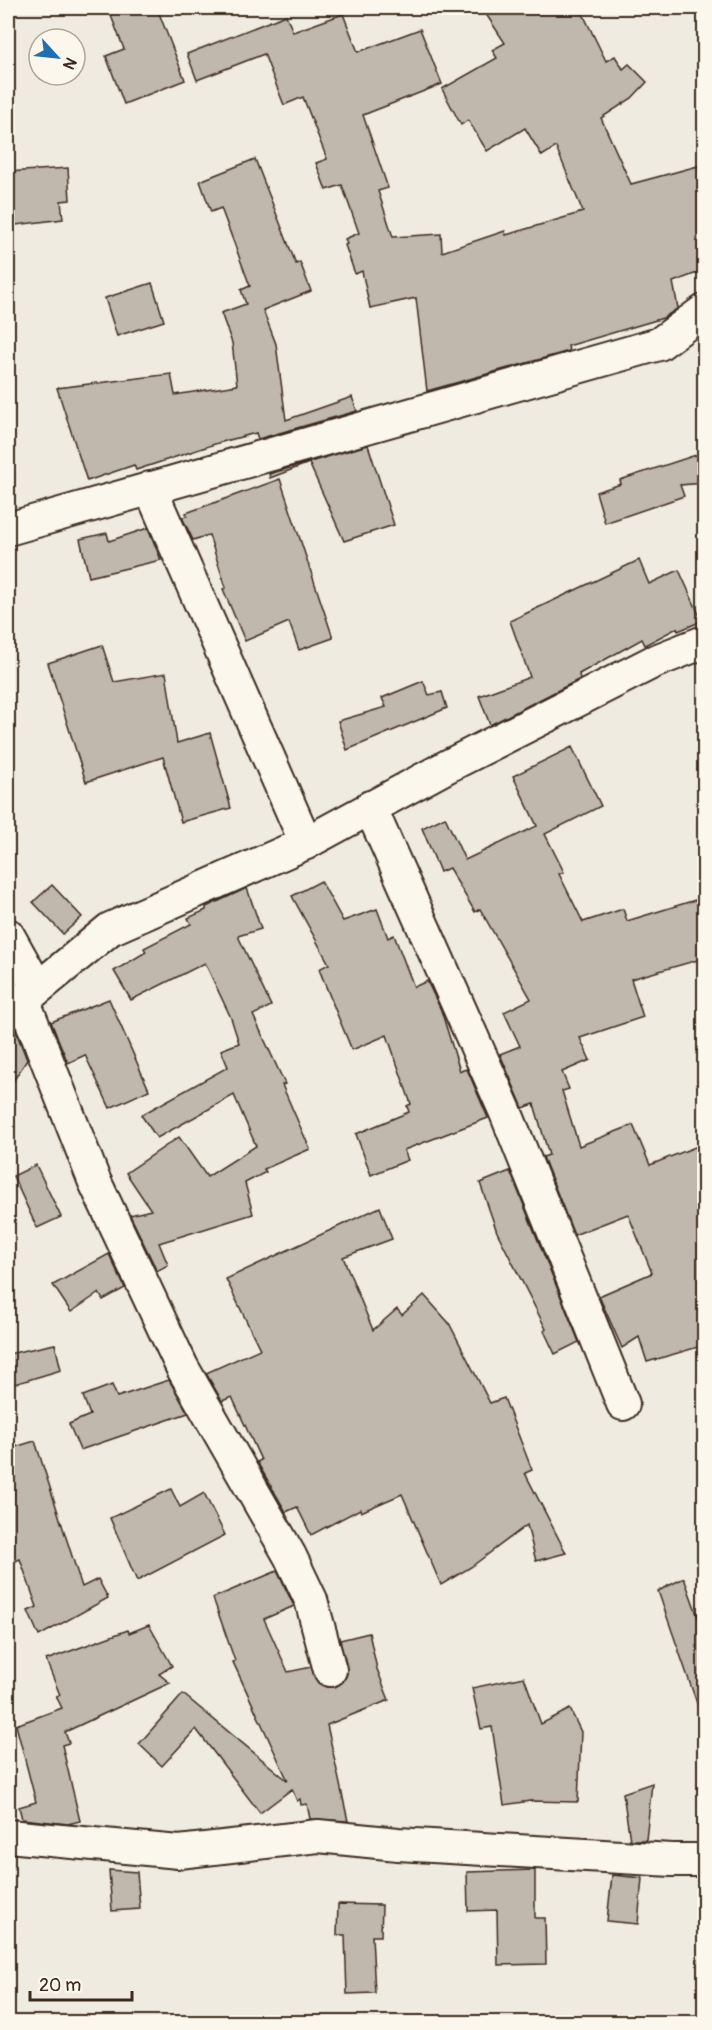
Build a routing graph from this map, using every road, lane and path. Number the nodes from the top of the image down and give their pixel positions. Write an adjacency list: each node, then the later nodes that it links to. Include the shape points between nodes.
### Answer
1 (705, 311): 2 (street, via 659,344)
2 (150, 488): 3 (street); 6 (street)
3 (8, 529)
4 (705, 642): 5 (street, via 653,662)
5 (370, 807): 6 (street); 9 (street, via 506,1113)
6 (306, 843): 8 (street, via 110,929)
7 (8, 935): 8 (street)
8 (22, 1000): 10 (street, via 94,1180 182,1367 311,1600)
9 (623, 1404)
10 (330, 1670)
11 (8, 1836): 12 (street, via 180,1852 318,1836 410,1845)
12 (705, 1860)

